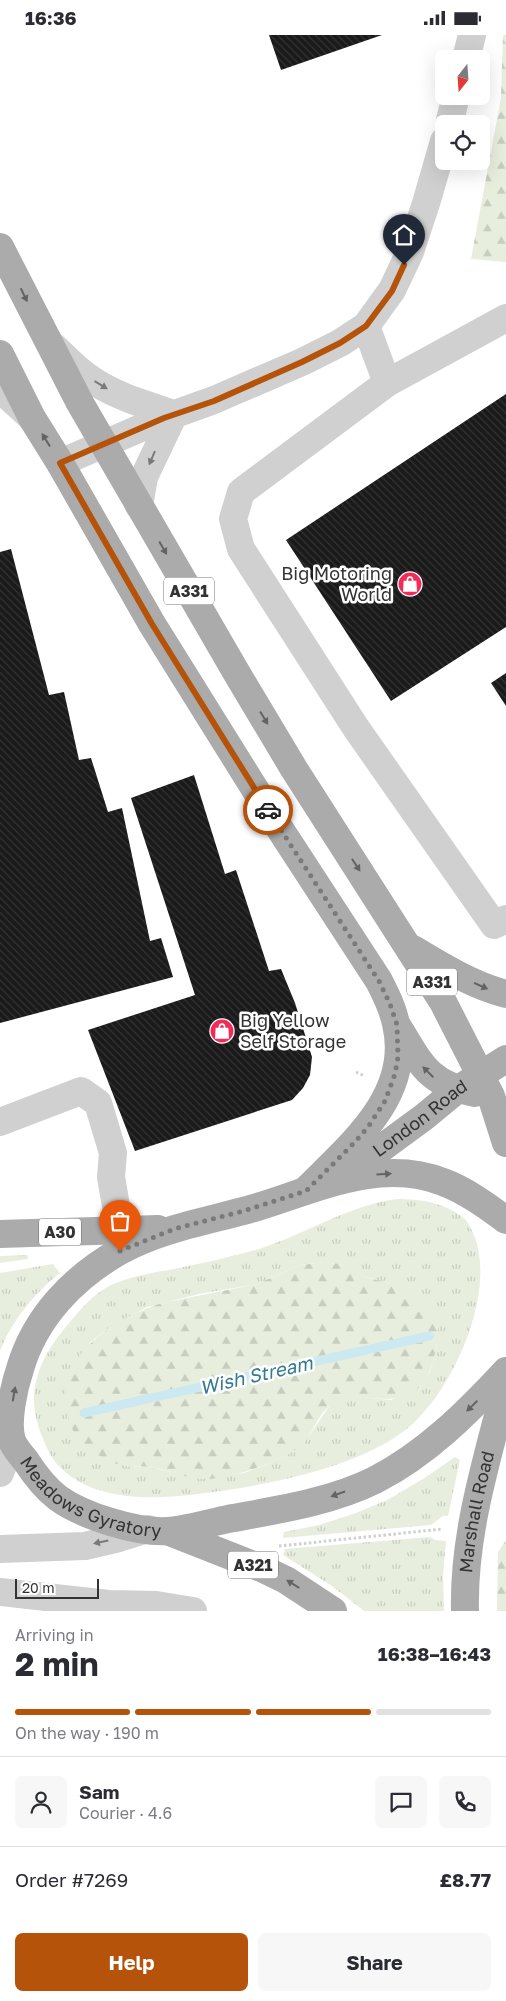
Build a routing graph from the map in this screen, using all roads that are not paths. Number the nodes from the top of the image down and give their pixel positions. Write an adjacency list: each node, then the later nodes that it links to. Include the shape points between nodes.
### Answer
1 (472, 35): 2 (street)
2 (468, 50)
3 (436, 170): 6 (street, via 410,252 392,291)
4 (1, 250): 7 (main road, A331, one-way to 7)
5 (506, 318): 9 (street)
6 (366, 326): 9 (street); 11 (street, via 302,362)
7 (50, 343): 11 (street, one-way to 11, via 99,384 118,395); 13 (main road, A331)
8 (0, 354): 12 (main road, A331)
9 (387, 383): 16 (street, via 241,492 233,519 241,549 356,728 494,925)
10 (0, 389): 12 (street)
11 (174, 415): 13 (street); 15 (street, one-way to 15, via 144,477)
12 (32, 417): 14 (main road, A331, one-way to 12)
13 (104, 445): 14 (street); 15 (main road, A331)
14 (60, 463): 19 (main road, A331, via 157,633 379,981)
15 (139, 506): 17 (main road, A331, one-way to 17, via 294,769)
16 (506, 919)
17 (408, 945): 18 (main road, one-way to 18, via 460,977); 22 (main road, A331)
18 (506, 995)
19 (397, 1025): 21 (main road, one-way to 19, via 430,1075); 26 (main road, A331, via 396,1065 385,1101 368,1127)
20 (506, 1059): 22 (main road, London Road)
21 (458, 1089): 22 (main road); 25 (main road, London Road)
22 (493, 1089): 24 (main road, A331)
23 (0, 1122): 28 (street, via 81,1091 98,1103 113,1153 111,1177)
24 (506, 1143)
25 (336, 1181): 26 (main road, Meadows Gyratory); 27 (main road, Meadows Gyratory, one-way to 27, via 408,1173 455,1187)
26 (306, 1191): 29 (main road, Meadows Gyratory)
27 (506, 1220)
28 (120, 1229): 29 (main road, A30); 30 (main road, A30)
29 (174, 1229): 33 (main road, Meadows Gyratory, one-way to 29, via 17,1378 29,1343 49,1310 70,1288 120,1251)
30 (0, 1234)
31 (506, 1371): 35 (main road, Meadows Gyratory, one-way to 35, via 437,1438 373,1481 298,1505)
32 (506, 1385): 41 (main road, Marshall Road, via 476,1501 467,1557)
33 (6, 1434): 34 (street); 35 (main road, Meadows Gyratory, via 41,1481 67,1504 117,1523)
34 (0, 1473)
35 (158, 1530): 36 (street, one-way to 36, via 85,1546); 40 (main road, A321, one-way to 35, via 262,1568)
36 (0, 1549)
37 (0, 1591): 38 (street)
38 (103, 1607): 39 (street, via 156,1605)
39 (193, 1611)
40 (333, 1611)
41 (465, 1611)

